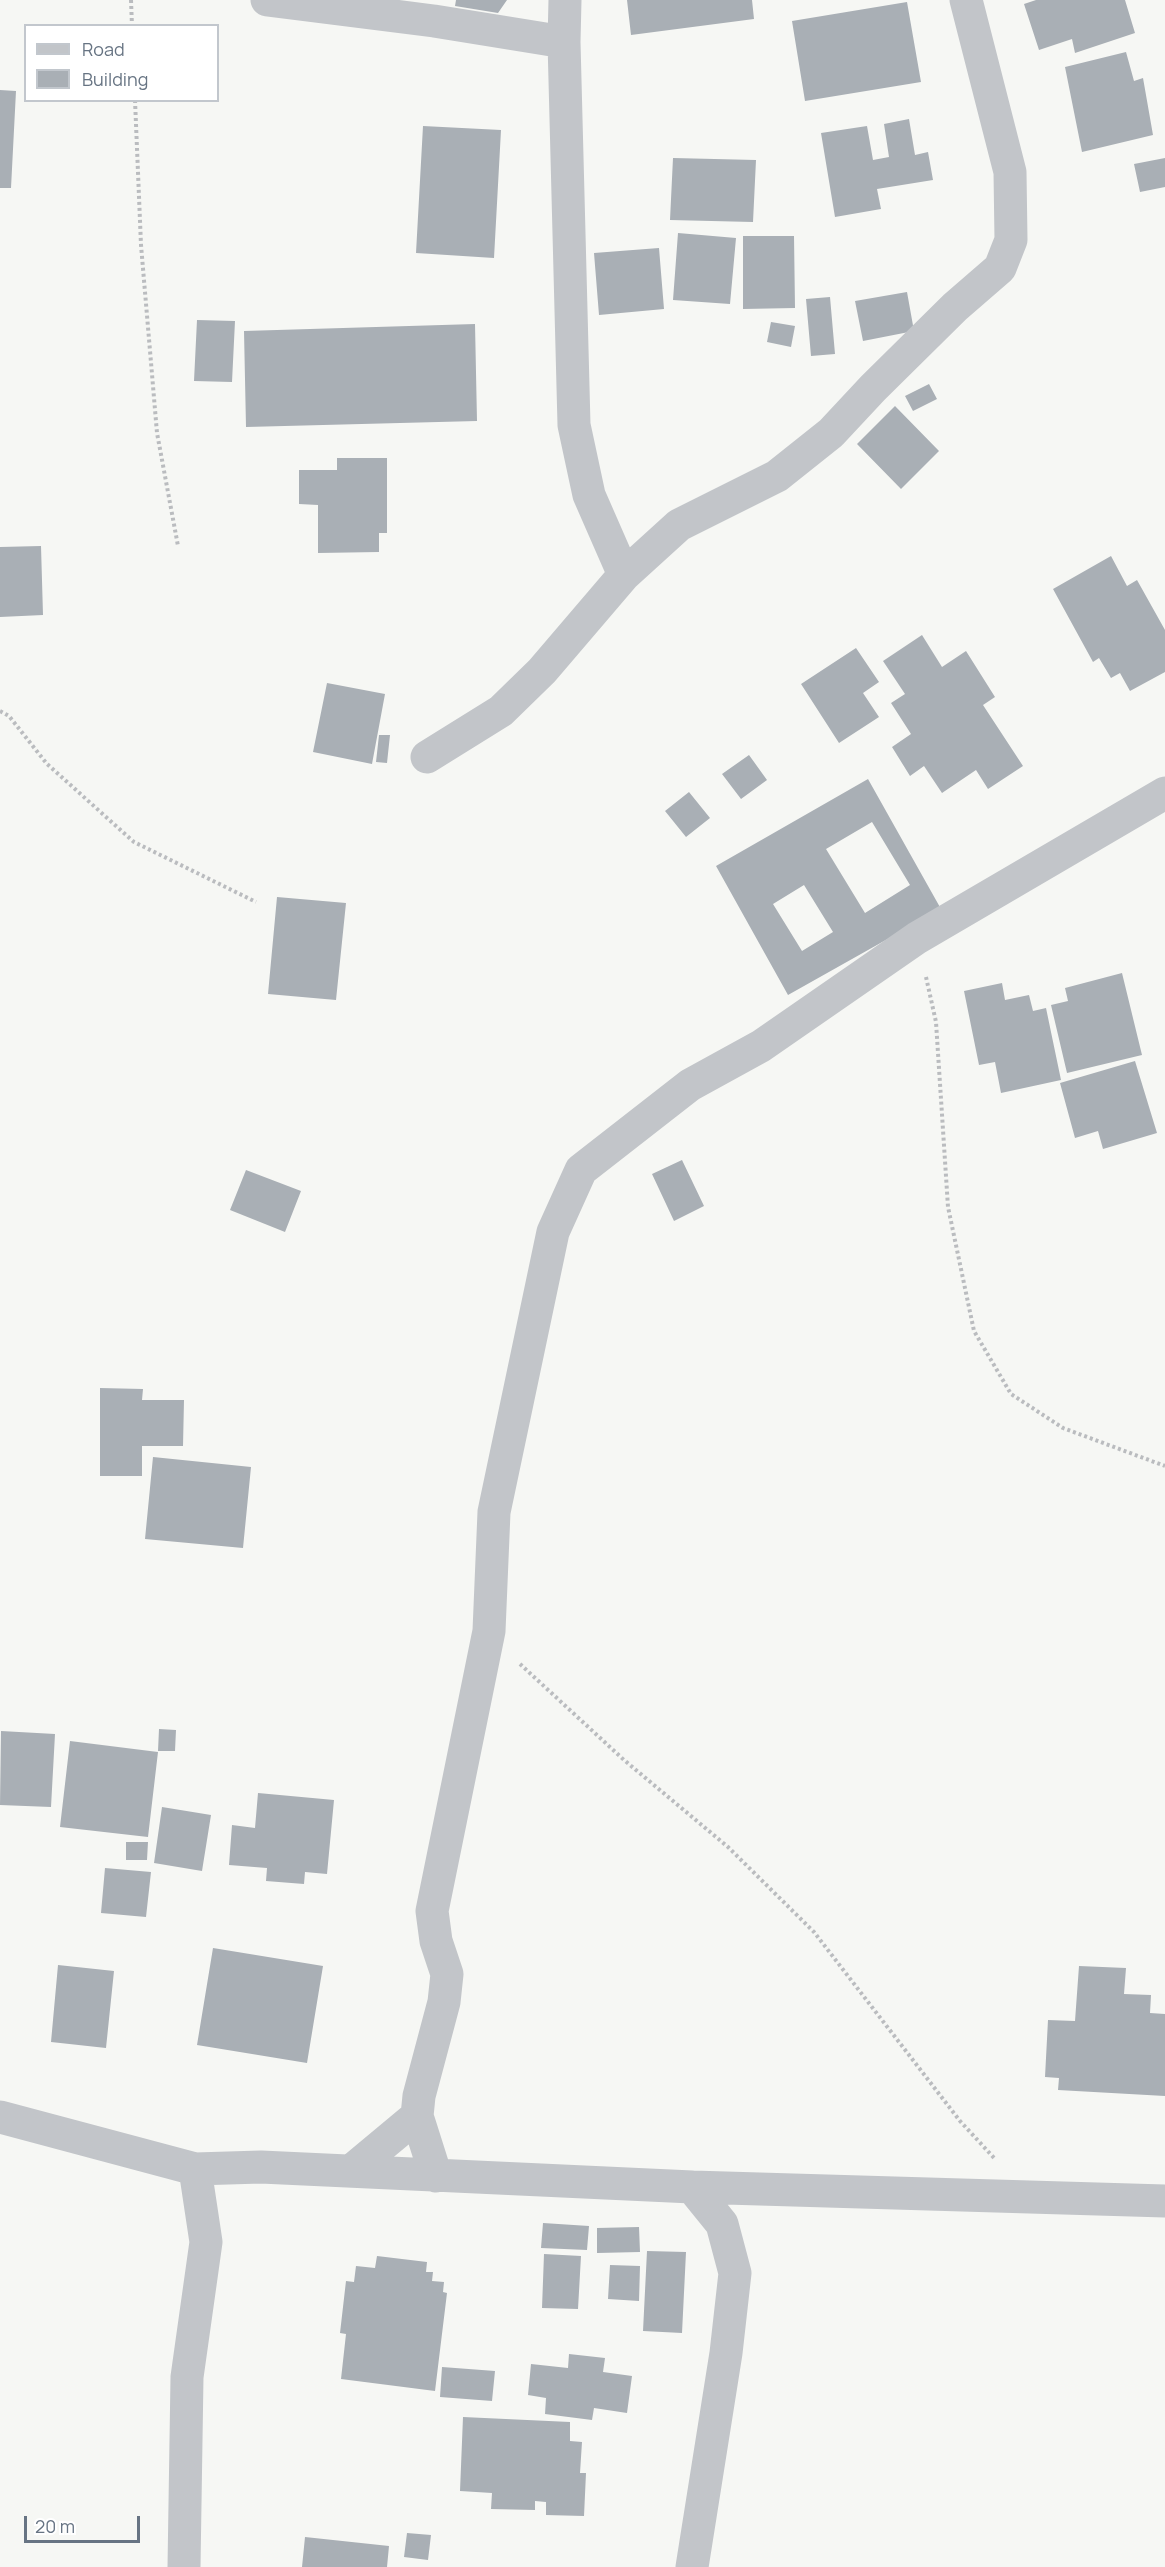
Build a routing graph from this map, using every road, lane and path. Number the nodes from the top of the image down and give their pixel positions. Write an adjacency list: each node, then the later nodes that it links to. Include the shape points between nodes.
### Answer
1 (131, 0): 5 (path)
2 (267, 0): 6 (street)
3 (565, 0): 6 (street)
4 (966, 0): 9 (street, via 1010,172 1011,240 1000,268 955,307 831,433 777,476 679,525)
5 (132, 24)
6 (564, 42): 9 (street, via 574,425 589,495)
7 (135, 102): 8 (path, via 141,245 157,433)
8 (178, 546)
9 (624, 575): 11 (street, via 542,671 501,711)
10 (0, 711): 13 (path, via 9,716 46,764 134,842)
11 (428, 757)
12 (1165, 793): 14 (street)
13 (256, 902)
14 (917, 938): 15 (path, via 936,1022 948,1207 974,1331 1011,1394 1064,1428); 16 (street, via 760,1046 690,1085 581,1170 553,1232 494,1512)
15 (1165, 1466)
16 (489, 1631): 17 (street, via 432,1911 436,1941 447,1974); 23 (path, via 500,1646 624,1760 728,1847 814,1932 960,2121)
17 (417, 2116): 20 (street); 21 (street)
18 (0, 2117): 19 (street)
19 (195, 2169): 20 (street); 25 (street, via 206,2242 187,2377)
20 (351, 2171): 21 (street)
21 (436, 2176): 22 (street)
22 (692, 2187): 23 (street); 26 (street, via 722,2224 735,2273)
23 (1029, 2198): 24 (street)
24 (1165, 2201)
25 (184, 2567)
26 (692, 2567)

